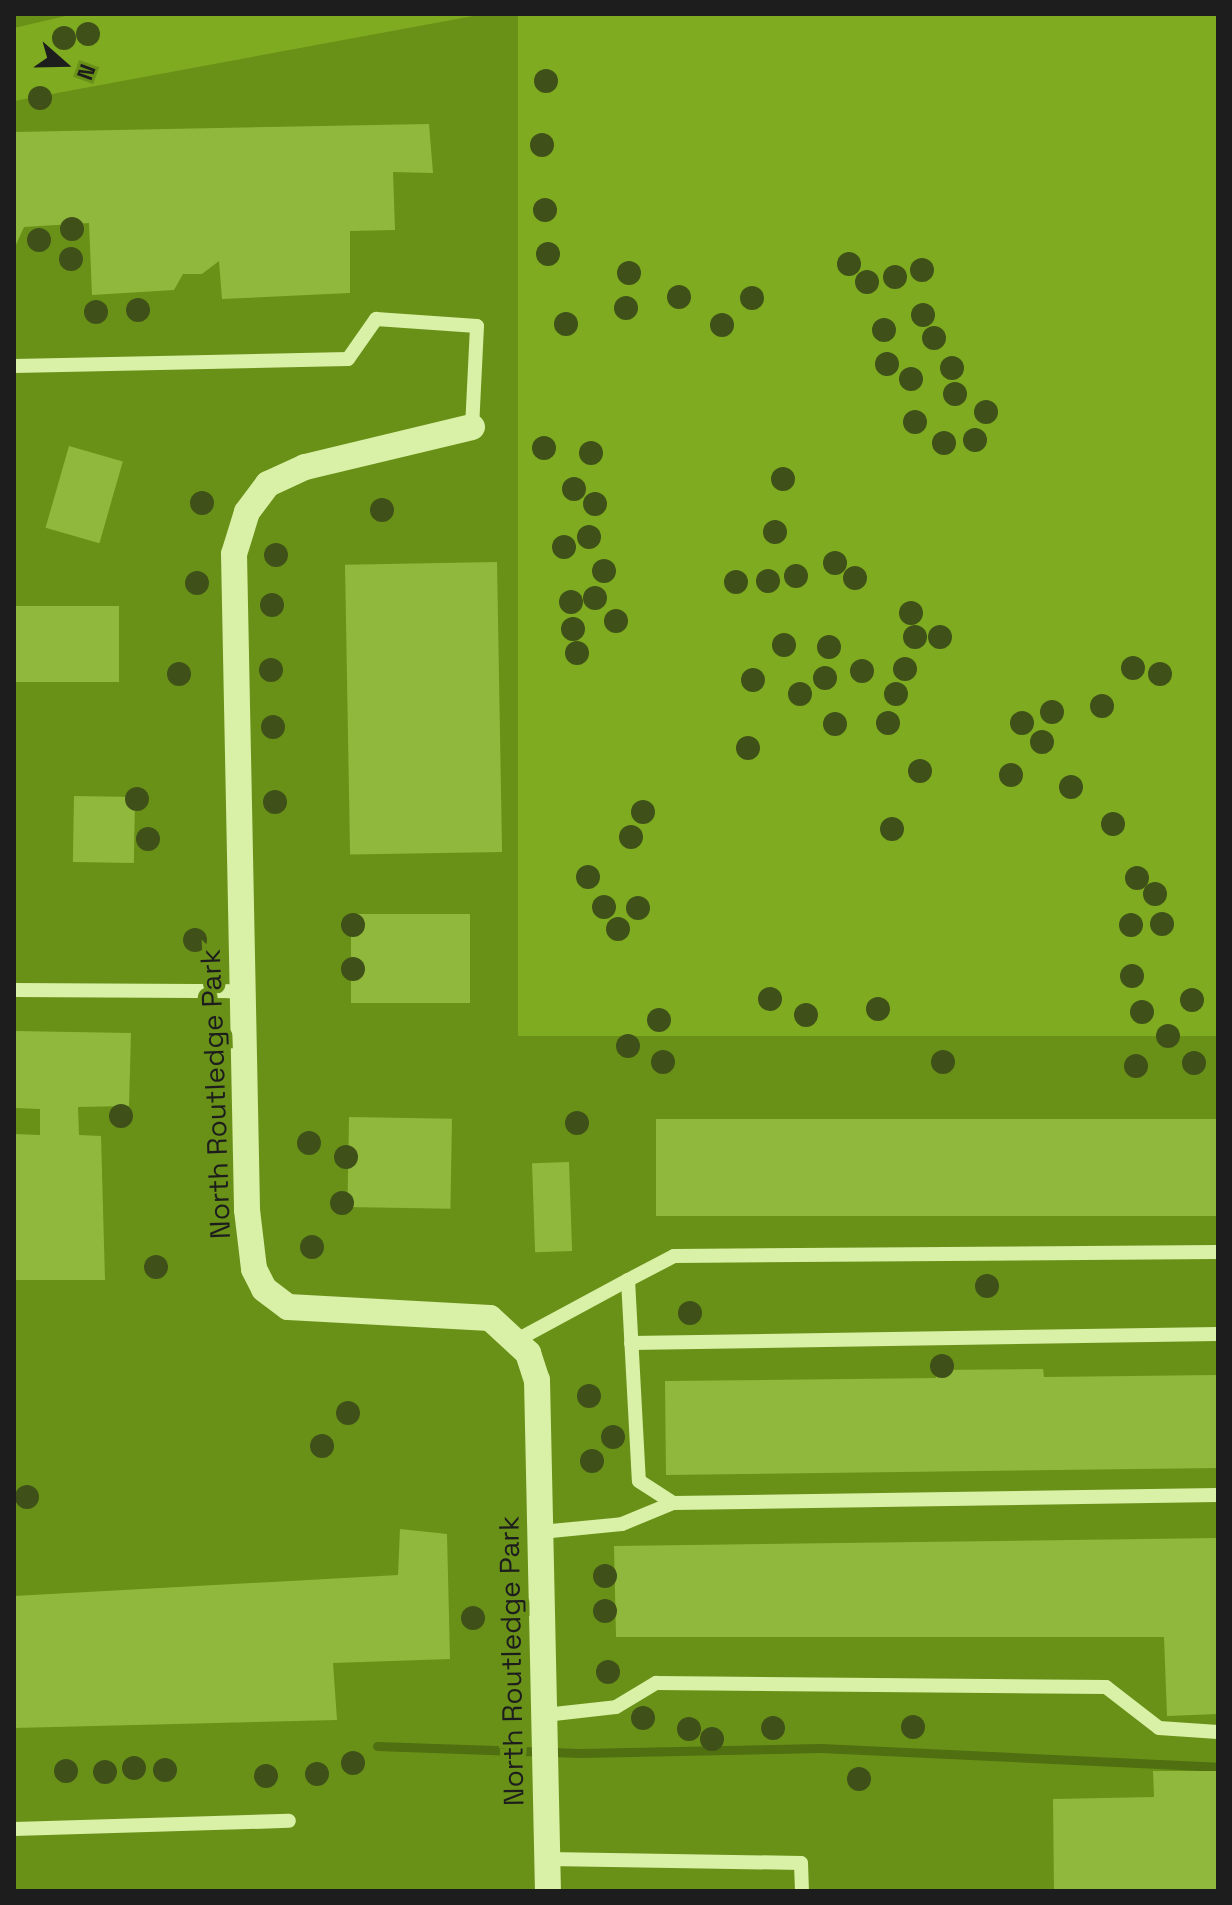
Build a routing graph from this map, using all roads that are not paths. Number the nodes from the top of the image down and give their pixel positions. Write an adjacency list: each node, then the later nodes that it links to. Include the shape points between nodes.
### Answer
1 (14, 366): 2 (lane, via 348,359 376,319 477,326)
2 (472, 427): 4 (street, North Routledge Park, via 305,467 268,484 247,512 234,554)
3 (14, 990): 4 (lane)
4 (242, 991): 8 (street, North Routledge Park, via 247,1210 254,1269 264,1289 288,1307 317,1312 490,1318)
5 (1218, 1252): 6 (lane, via 674,1256)
6 (628, 1280): 8 (lane); 9 (lane)
7 (1218, 1334): 9 (lane)
8 (517, 1340): 12 (street, North Routledge Park, via 537,1380)
9 (631, 1343): 11 (lane, via 639,1481)
10 (1218, 1495): 11 (lane)
11 (673, 1503): 12 (lane, via 622,1524)
12 (541, 1532): 13 (street, North Routledge Park)
13 (545, 1715): 14 (lane, via 616,1707 656,1683 1106,1687 1159,1728); 17 (street, North Routledge Park)
14 (1218, 1732)
15 (289, 1821): 16 (lane)
16 (14, 1829)
17 (548, 1859): 18 (street, North Routledge Park); 19 (lane, via 801,1863)
18 (548, 1891)
19 (802, 1891)

